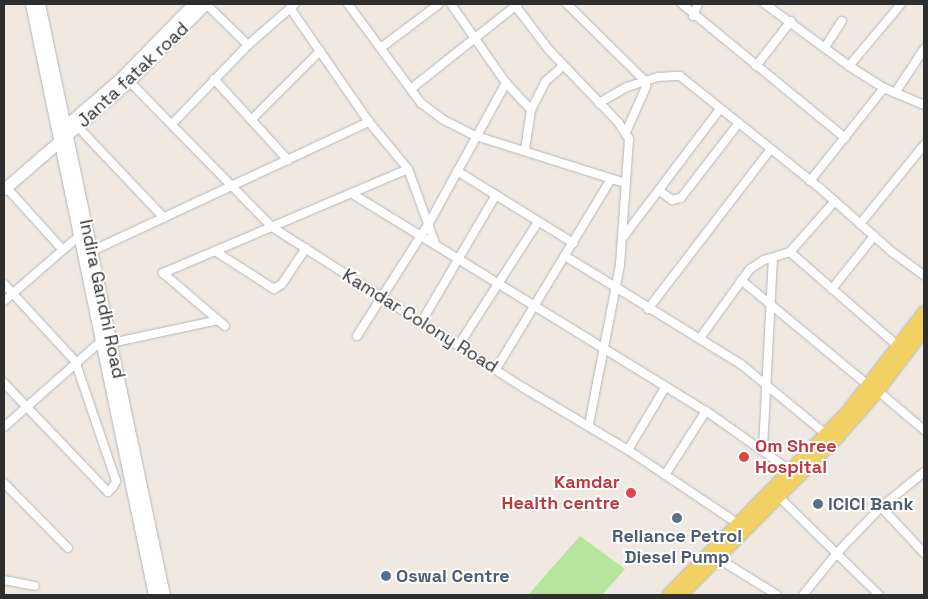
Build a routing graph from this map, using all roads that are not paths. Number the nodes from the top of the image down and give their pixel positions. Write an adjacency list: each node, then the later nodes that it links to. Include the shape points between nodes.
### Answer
1 (31, 4): 44 (main road, Indira Gandhi Road)
2 (39, 4): 44 (main road, Indira Gandhi Road)
3 (193, 4): 27 (main road)
4 (206, 4): 19 (street); 27 (main road, Janta fatak road)
5 (348, 4): 20 (street)
6 (439, 4): 20 (street)
7 (451, 4): 18 (street)
8 (567, 4): 29 (street)
9 (682, 4): 15 (street)
10 (698, 4): 15 (street)
11 (765, 4): 16 (street)
12 (901, 4): 26 (street)
13 (516, 5): 18 (street); 24 (street)
14 (293, 6): 19 (street); 23 (street)
15 (693, 16): 25 (street)
16 (791, 21): 21 (street); 25 (street)
17 (842, 21): 21 (street)
18 (475, 38): 30 (street); 31 (street)
19 (248, 45): 28 (street)
20 (382, 47): 31 (street)
21 (825, 47): 26 (street)
22 (924, 49): 33 (street)
23 (320, 51): 38 (street); 39 (street)
24 (563, 66): 34 (street); 37 (street, via 545,82)
25 (756, 66): 46 (street)
26 (849, 66): 32 (street)
27 (126, 78): 40 (street, Kamdar Colony Road); 42 (main road, Janta fatak road); 44 (main road)
28 (214, 79): 38 (street); 40 (street)
29 (645, 81): 34 (street, via 618,90); 36 (street, via 680,76); 43 (street, via 646,87)
30 (506, 83): 37 (street); 45 (street)
31 (412, 88): 45 (street, via 431,111)
32 (884, 88): 33 (street); 46 (street)
33 (896, 93): 35 (street)
34 (599, 103): 43 (street)
35 (924, 105)
36 (720, 109): 41 (street); 58 (street)
37 (531, 110): 48 (street)
38 (251, 120): 50 (street)
39 (370, 122): 50 (street); 51 (street)
40 (172, 124): 56 (street, Kamdar Colony Road)
41 (738, 124): 49 (street); 58 (street, via 681,198 672,200)
42 (78, 126): 44 (main road, Janta fatak road); 62 (street)
43 (626, 132): 55 (street, via 630,148)
44 (62, 135): 57 (main road); 70 (main road, Indira Gandhi Road); 76 (main road, Indira Gandhi Road)
45 (476, 136): 48 (street); 52 (street)
46 (844, 138): 54 (street)
47 (924, 145): 65 (street)
48 (525, 150): 53 (street)
49 (770, 150): 54 (street); 92 (street)
50 (288, 160): 56 (street)
51 (408, 169): 59 (street); 64 (street)
52 (457, 172): 60 (street); 64 (street)
53 (611, 180): 55 (street); 72 (street)
54 (810, 181): 61 (street)
55 (626, 183): 68 (street)
56 (233, 187): 62 (street); 66 (street, Kamdar Colony Road)
57 (5, 188): 74 (street)
58 (660, 191): 68 (street)
59 (351, 193): 66 (street); 67 (street)
60 (496, 195): 63 (street); 79 (street)
61 (835, 202): 65 (street); 77 (street)
62 (164, 218): 76 (street)
63 (538, 222): 72 (street); 83 (street)
64 (429, 223): 67 (street); 71 (street)
65 (860, 224): 69 (street)
66 (272, 226): 73 (street, Kamdar Colony Road); 75 (street)
67 (421, 234): 71 (street); 88 (street)
68 (624, 236): 85 (street)
69 (874, 236): 81 (street); 86 (street)
70 (78, 237): 74 (street); 100 (main road, Indira Gandhi Road)
71 (435, 242): 79 (street)
72 (573, 243): 78 (street)
73 (306, 248): 75 (street, via 282,284 274,289); 88 (street, Kamdar Colony Road)
74 (62, 249): 87 (street)
75 (215, 251): 94 (street, via 163,273)
76 (92, 252): 100 (main road, Indira Gandhi Road)
77 (790, 252): 80 (street); 86 (street)
78 (565, 256): 85 (street); 91 (street)
79 (459, 258): 83 (street); 95 (street)
80 (773, 259): 82 (street, via 757,263); 90 (street)
81 (923, 272)
82 (740, 280): 90 (street); 99 (street)
83 (499, 282): 91 (street); 101 (street)
84 (4, 284): 87 (street)
85 (616, 289): 92 (street); 103 (street)
86 (832, 289): 102 (street)
87 (12, 293): 89 (street); 104 (street)
88 (382, 297): 95 (street, Kamdar Colony Road); 98 (street)
89 (4, 301)
90 (770, 304): 107 (street); 109 (street)
91 (535, 305): 103 (street); 105 (street)
92 (648, 308): 99 (street)
93 (924, 312): 102 (main road)
94 (218, 320): 96 (street); 100 (street)
95 (422, 321): 101 (street, Kamdar Colony Road)
96 (225, 326)
97 (924, 330): 109 (main road)
98 (357, 336)
99 (700, 338): 107 (street)
100 (106, 342): 104 (street); 131 (main road, Indira Gandhi Road); 132 (main road, Indira Gandhi Road)
101 (458, 346): 105 (street, Kamdar Colony Road)
102 (899, 347): 109 (main road)
103 (606, 350): 108 (street); 112 (street)
104 (76, 361): 110 (street); 110 (street, via 116,481 108,492)
105 (496, 369): 112 (street, Kamdar Colony Road)
106 (4, 383): 110 (street)
107 (766, 383): 115 (street); 116 (street)
108 (666, 386): 111 (street); 117 (street)
109 (874, 389): 114 (street); 115 (main road); 122 (main road)
110 (26, 407): 113 (street)
111 (706, 411): 116 (street); 120 (street)
112 (589, 425): 117 (street, Kamdar Colony Road)
113 (4, 427)
114 (924, 430)
115 (826, 435): 118 (main road)
116 (763, 448): 118 (street)
117 (628, 450): 120 (street, Kamdar Colony Road)
118 (792, 471): 124 (main road)
119 (924, 472): 123 (street)
120 (665, 475): 124 (street, Kamdar Colony Road)
121 (4, 483): 125 (street)
122 (780, 498): 124 (main road); 127 (street)
123 (881, 507): 126 (street); 127 (street)
124 (744, 527): 128 (main road); 133 (main road)
125 (68, 548)
126 (924, 553)
127 (837, 554): 136 (street); 137 (street)
128 (719, 559): 134 (main road); 135 (street)
129 (4, 580): 130 (street)
130 (34, 586)
131 (154, 595)
132 (164, 595)
133 (668, 595)
134 (681, 595)
135 (777, 595)
136 (804, 595)
137 (879, 595)

